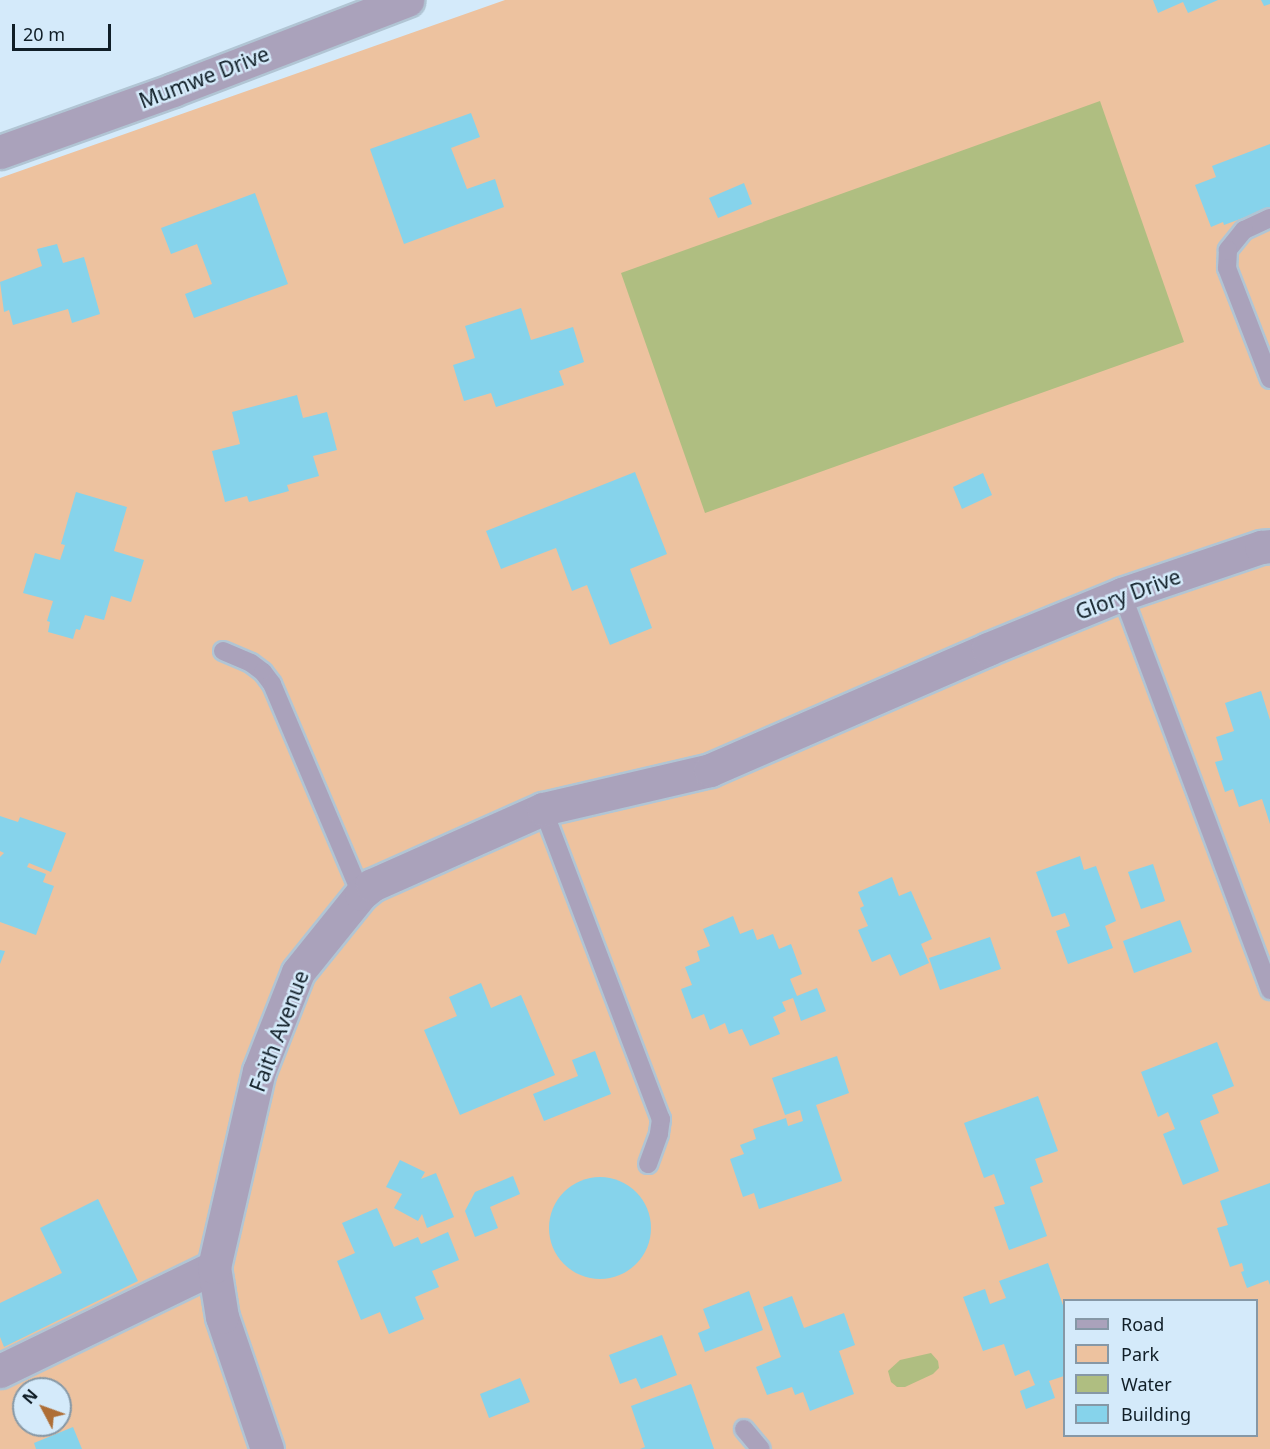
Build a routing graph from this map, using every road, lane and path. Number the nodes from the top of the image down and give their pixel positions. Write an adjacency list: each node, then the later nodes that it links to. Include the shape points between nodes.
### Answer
1 (407, 0): 2 (street, Mumwe Drive)
2 (0, 152)
3 (1270, 218): 4 (lane, via 1244,230 1228,250 1227,268)
4 (1270, 379)
5 (1270, 546): 6 (street, Glory Drive)
6 (1122, 594): 8 (street, Glory Drive, via 710,770); 10 (lane)
7 (223, 651): 9 (lane, via 251,663 272,684)
8 (543, 809): 9 (street, Faith Avenue, via 372,885); 11 (lane, via 661,1119)
9 (360, 894): 12 (street, Faith Avenue, via 297,972 259,1071)
10 (1270, 990)
11 (648, 1164)
12 (214, 1267): 13 (street); 15 (street, Faith Avenue, via 222,1317)
13 (0, 1371)
14 (744, 1429): 16 (lane)
15 (267, 1449)
16 (762, 1449)

